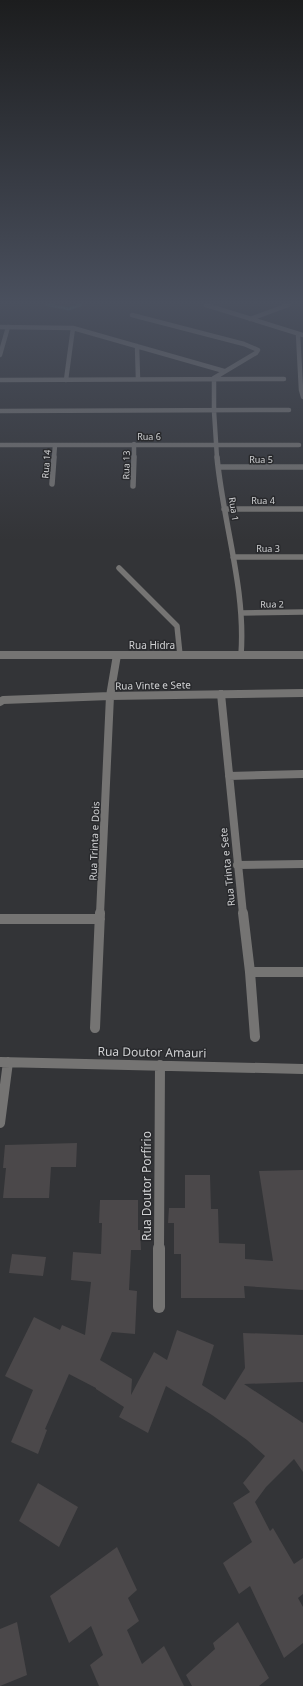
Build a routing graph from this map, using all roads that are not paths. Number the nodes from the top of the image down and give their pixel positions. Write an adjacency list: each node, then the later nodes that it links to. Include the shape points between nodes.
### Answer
1 (214, 384): 4 (street, Rua 1)
2 (301, 384): 3 (street)
3 (303, 397)
4 (213, 410): 5 (street); 6 (street); 8 (street, Rua 1)
5 (288, 410)
6 (0, 411)
7 (134, 444): 8 (street, Rua 6); 10 (street, Rua 6); 15 (street, Rua 13)
8 (216, 444): 11 (street, Rua 6); 12 (street, Rua 1)
9 (0, 445): 10 (street, Rua 6)
10 (55, 445): 14 (street, Rua 14)
11 (299, 445)
12 (219, 467): 13 (street, Rua 5); 16 (street, Rua 1)
13 (303, 467)
14 (52, 484)
15 (134, 486)
16 (224, 509): 17 (street, Rua 4); 18 (street, Rua 1)
17 (303, 510)
18 (233, 557): 19 (street, Rua 3); 22 (street, Rua 1)
19 (303, 557)
20 (119, 568): 25 (street, via 177,626)
21 (303, 612): 22 (street, Rua 2)
22 (241, 613): 26 (street, Rua 1)
23 (0, 655): 24 (street, Rua Hidra)
24 (117, 655): 25 (street, Rua Hidra); 30 (street, Rua Trinta e Dois)
25 (180, 655): 26 (street, Rua Hidra)
26 (242, 655): 27 (street, Rua Hidra)
27 (303, 655)
28 (303, 693): 29 (street, Rua Vinte e Sete)
29 (221, 694): 30 (street, Rua Vinte e Sete); 33 (street, Rua Trinta e Sete)
30 (110, 696): 31 (street, Rua Vinte e Sete); 36 (street, Rua Trinta e Dois)
31 (2, 701)
32 (303, 774): 33 (street)
33 (229, 776): 34 (street, Rua Trinta e Sete)
34 (236, 864): 35 (street); 38 (street, Rua Trinta e Sete)
35 (303, 864)
36 (100, 918): 37 (street); 40 (street, Rua Trinta e Dois)
37 (0, 919)
38 (250, 972): 39 (street); 41 (street, Rua Trinta e Sete)
39 (303, 972)
40 (95, 1028)
41 (256, 1037)
42 (4, 1062): 43 (street, Rua Doutor Amauri); 45 (street)
43 (160, 1065): 44 (street, Rua Doutor Amauri); 46 (street, Rua Doutor Porfírio)
44 (303, 1069)
45 (0, 1123)
46 (159, 1307)

